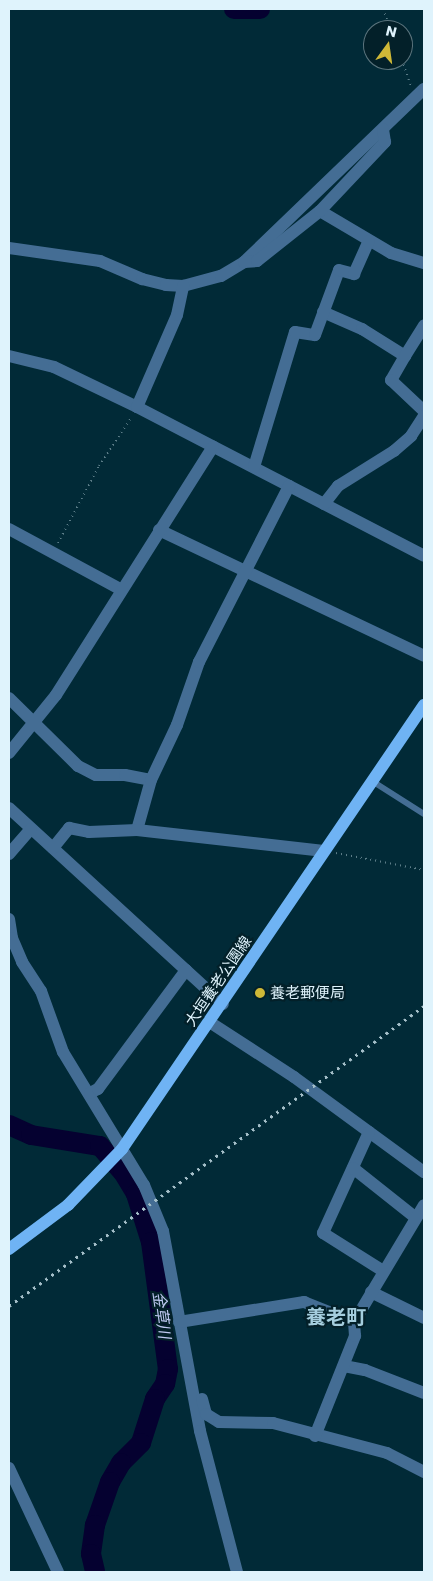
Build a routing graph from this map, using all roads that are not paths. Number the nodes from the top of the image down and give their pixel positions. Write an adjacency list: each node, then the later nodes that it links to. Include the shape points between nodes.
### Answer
1 (420, 93): 2 (street)
2 (383, 129): 3 (street, via 385,142); 6 (street)
3 (320, 212): 4 (street); 6 (street, via 257,261)
4 (369, 240): 7 (street, via 391,253); 9 (street, via 354,274 339,270)
5 (9, 248): 8 (street, via 100,261 142,279)
6 (244, 262): 8 (street, via 221,276)
7 (424, 263)
8 (183, 286): 13 (street, via 177,315)
9 (323, 312): 12 (street, via 362,329); 17 (street, via 315,335 295,332)
10 (424, 326): 12 (street)
11 (9, 356): 13 (street, via 54,367)
12 (405, 356): 14 (street, via 391,380)
13 (137, 407): 16 (street)
14 (424, 411)
15 (424, 416): 19 (street, via 411,436 394,451 338,486)
16 (212, 446): 17 (street); 21 (street)
17 (254, 467): 18 (street)
18 (289, 486): 19 (street); 23 (street)
19 (324, 504): 22 (street)
20 (9, 529): 24 (street)
21 (160, 530): 23 (street); 24 (street)
22 (424, 556)
23 (246, 570): 25 (street); 30 (street, via 226,614 214,630 177,725)
24 (122, 590): 28 (street)
25 (424, 656)
26 (9, 698): 28 (street)
27 (424, 705): 31 (main road, 大垣養老公園線)
28 (36, 723): 29 (street); 30 (street, via 78,766 96,774)
29 (9, 753)
30 (151, 780): 35 (street)
31 (372, 781): 33 (lane); 37 (main road, 大垣養老公園線)
32 (9, 808): 34 (street)
33 (424, 814)
34 (31, 829): 36 (street); 38 (street)
35 (137, 830): 36 (street, via 88,832 69,828); 37 (street)
36 (52, 848): 40 (street)
37 (324, 851): 41 (main road, 大垣養老公園線)
38 (9, 854)
39 (9, 919): 43 (street, via 12,938 22,962 41,991 63,1052)
40 (186, 970): 41 (street); 43 (street, via 98,1089)
41 (223, 1004): 42 (main road, 大垣養老公園線)
42 (211, 1023): 44 (street, via 294,1077); 45 (main road, 大垣養老公園線)
43 (90, 1093): 45 (street)
44 (369, 1132): 46 (street); 47 (street)
45 (119, 1152): 50 (main road, 大垣養老公園線, via 68,1205); 54 (street, via 144,1185 163,1231)
46 (353, 1168): 49 (street); 51 (street, via 323,1233)
47 (424, 1172)
48 (424, 1205): 49 (street)
49 (416, 1218): 51 (street)
50 (9, 1249)
51 (383, 1271): 52 (street)
52 (371, 1292): 53 (street); 55 (street)
53 (424, 1318)
54 (179, 1322): 55 (street, via 304,1302); 56 (street)
55 (354, 1322): 57 (street, via 355,1336)
56 (181, 1338): 59 (street, via 190,1350 206,1414 219,1422 273,1423); 63 (street, via 200,1431)
57 (344, 1366): 58 (street, via 365,1370); 59 (street)
58 (424, 1393)
59 (315, 1436): 61 (street, via 387,1453)
60 (9, 1468): 62 (street)
61 (424, 1472)
62 (58, 1572)
63 (237, 1572)

